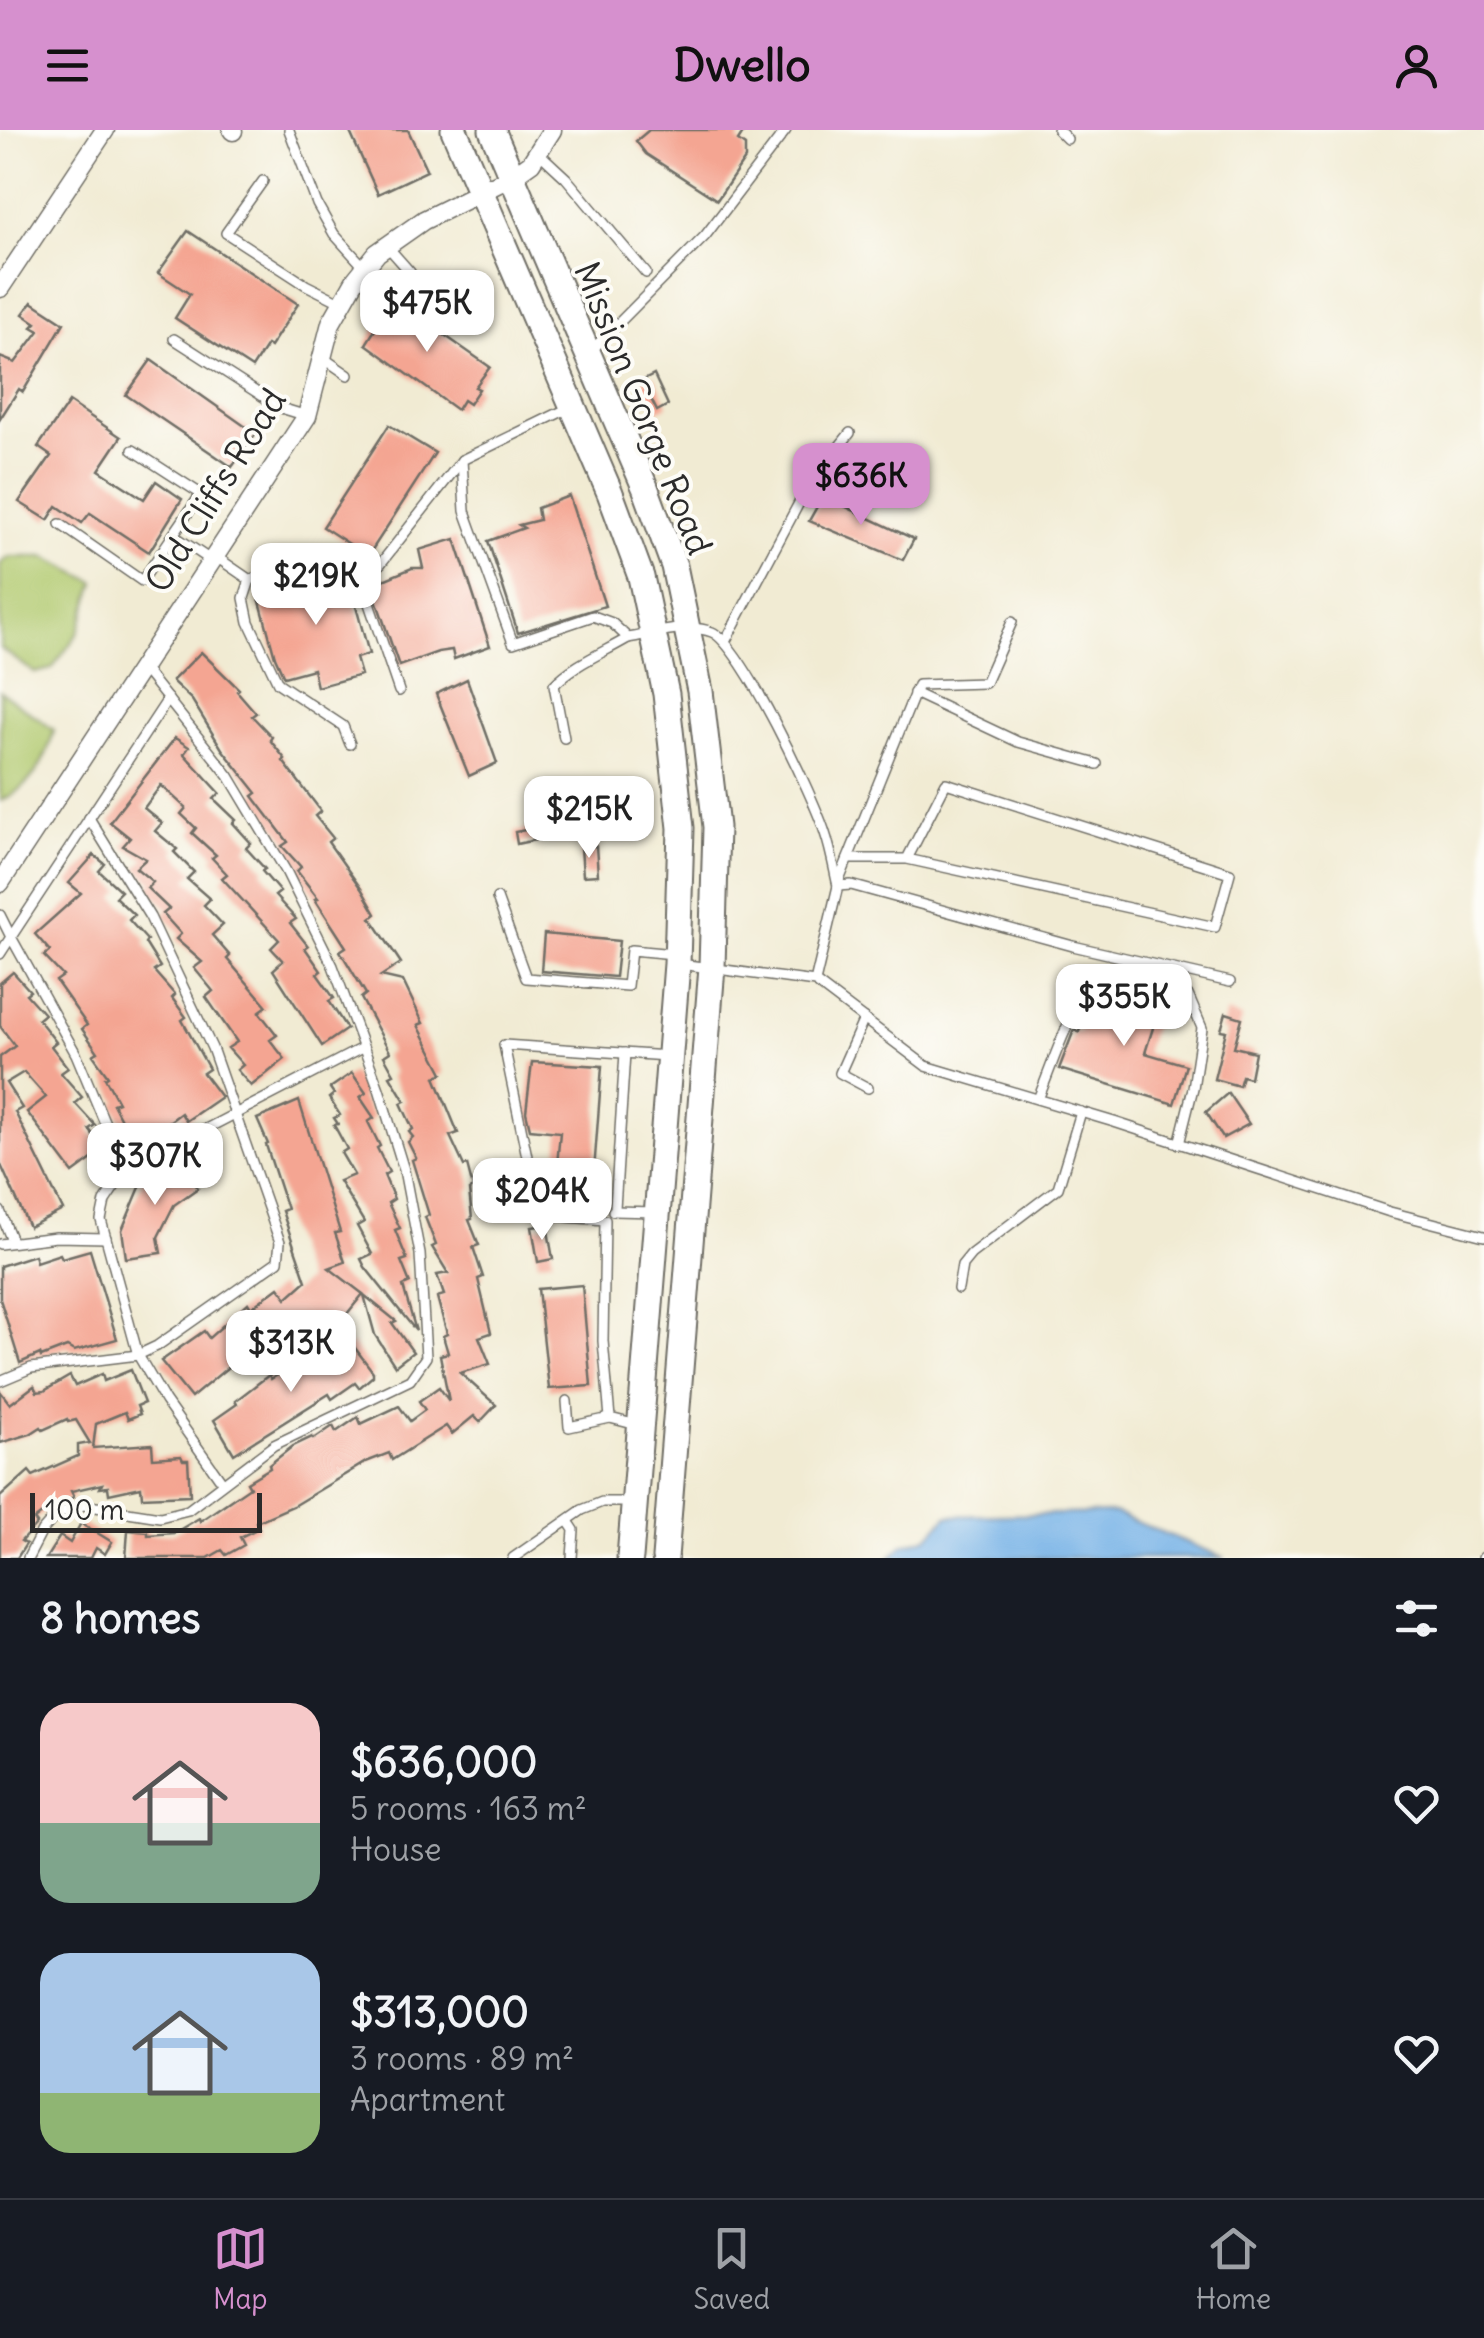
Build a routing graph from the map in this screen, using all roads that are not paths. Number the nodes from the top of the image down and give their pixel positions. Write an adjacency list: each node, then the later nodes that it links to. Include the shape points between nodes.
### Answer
1 (105, 130): 17 (street)
2 (289, 130): 14 (lane, via 317,204)
3 (454, 130): 12 (main road, Mission Gorge Road)
4 (492, 130): 10 (main road, Mission Gorge Road)
5 (552, 130): 9 (street, Old Cliffs Road)
6 (786, 130): 20 (lane, via 705,236)
7 (1058, 130): 8 (lane)
8 (1067, 139)
9 (538, 152): 10 (street, Old Cliffs Road); 16 (lane)
10 (511, 177): 12 (street, Old Cliffs Road); 20 (main road, Mission Gorge Road)
11 (262, 181): 18 (lane, via 226,233)
12 (480, 193): 13 (street, Old Cliffs Road); 23 (main road, Mission Gorge Road)
13 (387, 246): 14 (street, Old Cliffs Road); 15 (lane)
14 (365, 268): 18 (street, Old Cliffs Road)
15 (410, 272)
16 (646, 272)
17 (0, 288)
18 (342, 303): 21 (street, Old Cliffs Road)
19 (174, 340): 24 (lane, via 282,408)
20 (588, 355): 34 (main road, Mission Gorge Road, via 645,486 674,566)
21 (322, 358): 22 (lane); 24 (street, Old Cliffs Road)
22 (348, 374)
23 (572, 406): 27 (lane); 35 (main road, Mission Gorge Road, via 641,576)
24 (306, 416): 31 (street, Old Cliffs Road)
25 (850, 434): 36 (lane, via 808,486)
26 (133, 450): 29 (lane, via 200,494)
27 (462, 460): 35 (lane, via 464,511 513,643 593,616); 38 (lane, via 363,586)
28 (60, 524): 29 (lane, via 142,581)
29 (173, 535): 31 (lane)
30 (308, 554): 32 (lane)
31 (213, 558): 32 (lane); 37 (street, Old Cliffs Road)
32 (250, 580): 42 (lane, via 244,598 249,622 278,682 343,726)
33 (1012, 622): 39 (lane, via 985,683 918,684)
34 (687, 628): 35 (lane); 36 (lane, via 709,630); 54 (main road, Mission Gorge Road, via 716,827)
35 (641, 636): 41 (lane, via 570,668 554,686); 53 (main road, Mission Gorge Road, via 666,694 681,828)
36 (726, 642): 48 (lane, via 810,796)
37 (142, 667): 40 (lane); 47 (street, Old Cliffs Road)
38 (398, 690)
39 (914, 692): 43 (lane, via 1018,742); 45 (lane)
40 (168, 699): 44 (lane); 58 (lane, via 229,776 286,871 333,966)
41 (564, 738)
42 (350, 744)
43 (1097, 764)
44 (89, 818): 51 (lane); 64 (lane, via 150,916)
45 (848, 859): 46 (lane); 48 (lane)
46 (907, 859): 46 (lane, via 946,783 1230,873 1215,926)
47 (0, 883)
48 (838, 886): 55 (lane); 56 (lane)
49 (497, 898): 53 (lane, via 526,978 628,986 631,950)
50 (0, 915): 51 (lane)
51 (11, 937): 52 (lane); 66 (lane, via 76,1054)
52 (0, 954)
53 (677, 959): 54 (lane); 60 (main road, Mission Gorge Road)
54 (712, 968): 55 (lane); 88 (main road, Mission Gorge Road)
55 (815, 982): 57 (lane)
56 (1230, 982)
57 (864, 1020): 61 (lane, via 840,1073); 62 (lane, via 926,1066)
58 (362, 1048): 64 (lane); 81 (lane, via 404,1170 420,1254 426,1356 410,1380 274,1445)
59 (625, 1053): 60 (lane); 67 (lane); 70 (lane, via 504,1045 539,1215)
60 (670, 1056): 69 (main road, Mission Gorge Road)
61 (868, 1088)
62 (1038, 1099): 63 (lane); 65 (lane, via 1094,981 1116,972 1147,976 1188,995 1202,1028)
63 (1081, 1112): 65 (lane); 75 (lane, via 1058,1188 971,1254)
64 (237, 1113): 66 (lane); 76 (lane, via 280,1242 278,1260)
65 (1179, 1144): 71 (lane)
66 (125, 1171): 72 (lane, via 105,1201)
67 (615, 1208): 69 (lane); 70 (lane)
68 (0, 1212): 73 (lane)
69 (659, 1212): 80 (main road, Mission Gorge Road)
70 (604, 1220): 79 (lane, via 602,1341)
71 (1484, 1236)
72 (106, 1238): 73 (lane); 76 (lane)
73 (12, 1241): 74 (lane)
74 (0, 1244)
75 (958, 1289)
76 (138, 1355): 77 (lane, via 31,1368); 81 (lane)
77 (0, 1380)
78 (566, 1400): 79 (lane, via 568,1427)
79 (610, 1418): 80 (lane)
80 (641, 1426): 82 (main road, Mission Gorge Road)
81 (222, 1482): 84 (lane, via 188,1510 160,1517 83,1505 57,1514)
82 (635, 1502): 83 (lane, via 602,1502); 87 (main road, Mission Gorge Road)
83 (568, 1521): 85 (lane); 86 (lane)
84 (28, 1558)
85 (512, 1558)
86 (572, 1558)
87 (630, 1558)
88 (665, 1558)

